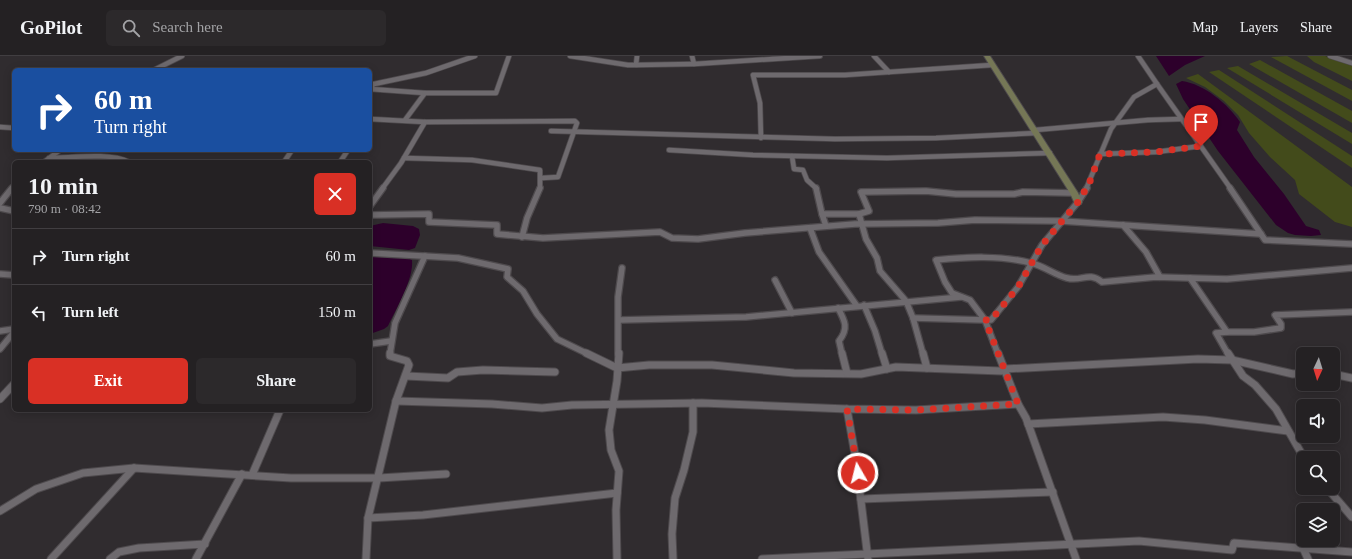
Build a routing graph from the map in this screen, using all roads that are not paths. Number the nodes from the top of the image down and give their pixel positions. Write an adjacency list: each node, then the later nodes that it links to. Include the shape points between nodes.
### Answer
1 (182, 56): 16 (street)
2 (474, 56): 19 (street, via 426,73)
3 (510, 56): 21 (street, via 496,93)
4 (570, 56): 14 (street)
5 (637, 56): 14 (street)
6 (692, 56): 13 (street)
7 (820, 56): 13 (street)
8 (874, 56): 17 (street)
9 (987, 56): 15 (street)
10 (1138, 56): 18 (street)
11 (1330, 56): 12 (street)
12 (1352, 63)
13 (694, 64): 14 (street)
14 (636, 65)
15 (992, 65): 17 (street); 31 (street, via 1011,89)
16 (158, 68)
17 (889, 72): 32 (street, via 845,75 753,75 760,103)
18 (1157, 84): 23 (street); 26 (street, via 1134,97)
19 (372, 86)
20 (372, 89): 21 (street)
21 (425, 93): 24 (street)
22 (372, 119): 24 (street)
23 (1181, 119): 26 (street); 33 (street)
24 (405, 120): 25 (street)
25 (425, 122): 30 (street, via 575,121 577,123); 40 (street)
26 (1116, 122): 31 (street); 37 (street)
27 (0, 127): 28 (street)
28 (12, 128)
29 (550, 131): 30 (street)
30 (574, 131): 32 (street); 43 (street, via 558,177)
31 (1036, 132): 32 (street, via 967,138); 36 (street)
32 (761, 138)
33 (1201, 146): 37 (street, via 1156,152); 59 (street)
34 (669, 150): 38 (street)
35 (57, 152): 39 (street)
36 (1050, 153): 38 (street, via 925,158); 45 (street)
37 (1100, 154): 46 (street, via 1089,184)
38 (792, 156): 51 (street, via 794,170 804,170 807,180 817,189)
39 (49, 158): 41 (street); 42 (street, via 102,156)
40 (404, 158): 43 (street, via 507,163 540,170); 48 (street)
41 (46, 160)
42 (125, 160)
43 (542, 178): 60 (street)
44 (12, 188): 47 (street)
45 (1074, 193): 46 (street); 52 (street, via 861,192 869,211)
46 (1078, 202): 54 (street)
47 (0, 203)
48 (372, 203)
49 (0, 208): 50 (street)
50 (12, 211)
51 (822, 214): 52 (street); 57 (street)
52 (859, 214): 55 (street)
53 (372, 215): 60 (street, via 429,214 429,222 497,225 497,234)
54 (1061, 221): 55 (street, via 975,220); 56 (street); 64 (street)
55 (862, 224): 57 (street); 73 (street, via 880,271)
56 (1123, 225): 59 (street); 69 (street, via 1146,252)
57 (826, 226): 58 (street)
58 (810, 228): 60 (street, via 698,239 672,238 660,232); 75 (street, via 828,268)
59 (1261, 234): 61 (street, via 1265,240)
60 (522, 237)
61 (1352, 244)
62 (372, 253): 63 (street)
63 (425, 256): 86 (street, via 395,322); 90 (street, via 470,261 508,269 507,277 523,291 557,339)
64 (1032, 263): 69 (street, via 1072,279 1096,276 1102,282); 72 (street, via 972,258 936,260 952,293); 81 (street, via 1004,306 991,320)
65 (622, 268): 80 (street, via 618,297)
66 (1352, 268): 70 (street, via 1227,279)
67 (0, 274): 68 (street)
68 (12, 275)
69 (1160, 277): 70 (street)
70 (1190, 278): 84 (street)
71 (775, 280): 78 (street)
72 (963, 297): 73 (street); 81 (street, via 970,300)
73 (906, 301): 74 (street); 79 (street)
74 (864, 305): 75 (street); 92 (street, via 876,331)
75 (857, 306): 76 (street)
76 (838, 308): 78 (street); 95 (street, via 846,325 846,333 839,341)
77 (1352, 312): 84 (street, via 1275,315 1281,328)
78 (792, 313): 80 (street, via 746,317)
79 (913, 318): 81 (street); 91 (street)
80 (619, 320): 90 (street)
81 (985, 320): 93 (street)
82 (0, 331): 83 (street)
83 (12, 331)
84 (1227, 332): 89 (street, via 1216,333)
85 (12, 334): 88 (street)
86 (391, 342): 87 (street); 98 (street, via 390,356 407,361 409,365)
87 (372, 344)
88 (0, 349)
89 (1232, 360): 93 (street, via 1140,361); 96 (street); 109 (street, via 1243,376 1255,385 1276,409)
90 (617, 368): 95 (street, via 712,365 794,373); 104 (street)
91 (927, 368): 92 (street); 93 (street, via 981,371)
92 (888, 369): 95 (street, via 861,374)
93 (1005, 369): 105 (street)
94 (555, 372): 98 (street, via 470,371 457,372 448,378)
95 (847, 373)
96 (1296, 374)
97 (1340, 375): 99 (street)
98 (406, 376): 102 (street)
99 (1352, 378)
100 (12, 386): 101 (street)
101 (0, 400)
102 (396, 400): 104 (street, via 560,408 572,405); 115 (street)
103 (693, 403): 104 (street); 106 (street); 133 (street, via 694,432 675,498)
104 (613, 404): 117 (street, via 609,430 611,450 619,471)
105 (1018, 404): 106 (street, via 916,410); 108 (street)
106 (847, 409): 119 (street)
107 (279, 412): 114 (street)
108 (1028, 424): 109 (street, via 1163,417); 116 (street)
109 (1288, 431): 110 (street)
110 (1300, 451)
111 (134, 468): 112 (street); 120 (street, via 83,473 36,489); 128 (street)
112 (242, 474): 114 (street); 123 (street)
113 (446, 474): 115 (street)
114 (252, 475): 115 (street, via 291,478)
115 (379, 478): 122 (street)
116 (1052, 492): 119 (street); 124 (street)
117 (617, 493): 122 (street, via 423,515); 132 (street)
118 (1333, 495): 121 (street)
119 (861, 499): 127 (street)
120 (0, 511)
121 (1352, 517)
122 (368, 518): 131 (street)
123 (205, 544): 129 (street, via 139,548 119,552); 130 (street)
124 (1071, 544): 125 (street, via 1139,540 1232,550 1234,543); 127 (street); 135 (street)
125 (1303, 548): 126 (street); 136 (street)
126 (1352, 552)
127 (868, 557): 134 (street)
128 (51, 559)
129 (110, 559)
130 (196, 559)
131 (366, 559)
132 (617, 559)
133 (673, 559)
134 (762, 559)
135 (1076, 559)
136 (1308, 559)

